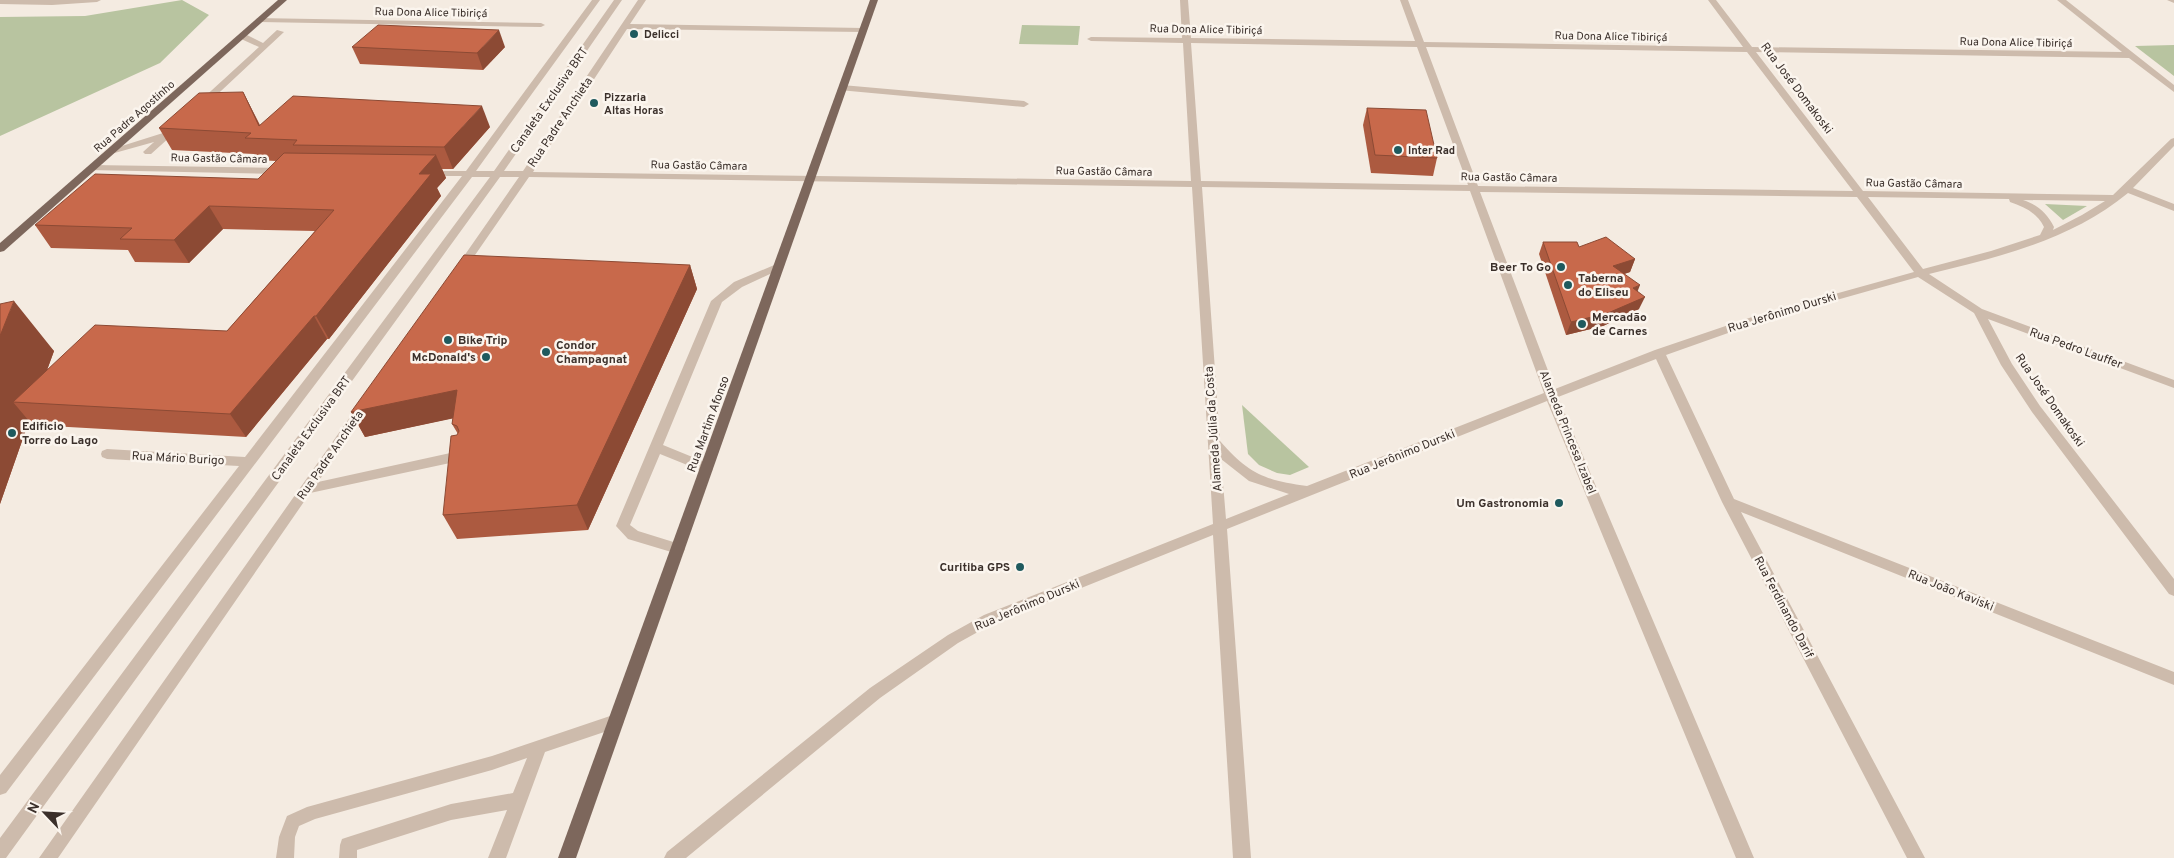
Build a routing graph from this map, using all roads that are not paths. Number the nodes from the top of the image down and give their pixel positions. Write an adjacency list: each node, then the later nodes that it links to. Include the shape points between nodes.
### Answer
1 (97, 0): 11 (street, via 52,4)
2 (283, 0): 12 (main road, Rua Padre Agostinho)
3 (596, 0): 36 (street)
4 (618, 0): 37 (street, Canaleta Exclusiva BRT)
5 (642, 0): 14 (street, Rua Padre Anchieta)
6 (874, 0): 15 (main road, Rua Martim Afonso)
7 (1184, 0): 19 (street, Alameda Júlia da Costa)
8 (1404, 0): 20 (street, Alameda Princesa Izabel)
9 (1712, 0): 22 (street, Rua José Domakoski)
10 (2061, 0): 23 (street)
11 (0, 2)
12 (260, 20): 13 (street, Rua Dona Alice Tibiriçá); 17 (main road, Rua Padre Agostinho)
13 (541, 25)
14 (624, 26): 15 (street); 38 (street, Rua Padre Anchieta)
15 (863, 30): 24 (main road, Rua Martim Afonso)
16 (280, 32): 21 (street)
17 (242, 36): 21 (street); 31 (main road, Rua Padre Agostinho)
18 (1091, 39): 19 (street, Rua Dona Alice Tibiriçá)
19 (1186, 40): 20 (street, Rua Dona Alice Tibiriçá); 40 (street, Alameda Júlia da Costa)
20 (1421, 44): 22 (street, Rua Dona Alice Tibiriçá); 41 (street, Alameda Princesa Izabel)
21 (265, 46): 27 (street)
22 (1750, 49): 23 (street, Rua Dona Alice Tibiriçá); 43 (street, Rua José Domakoski)
23 (2131, 55): 25 (street)
24 (842, 88): 26 (street); 39 (main road, Rua Martim Afonso)
25 (2174, 89)
26 (1024, 104)
27 (196, 109)
28 (182, 122): 29 (street)
29 (168, 134): 31 (street); 32 (street)
30 (2174, 141): 42 (street, Rua Jerônimo Durski)
31 (111, 151): 33 (main road, Rua Padre Agostinho)
32 (148, 152)
33 (92, 168): 34 (street, Rua Gastão Câmara); 48 (main road, Rua Padre Agostinho)
34 (290, 171)
35 (419, 173): 36 (street, Rua Gastão Câmara)
36 (469, 174): 37 (street, Rua Gastão Câmara); 61 (street)
37 (496, 174): 38 (street, Rua Gastão Câmara); 74 (street, Canaleta Exclusiva BRT)
38 (526, 175): 39 (street, Rua Gastão Câmara); 51 (street, Rua Padre Anchieta)
39 (810, 179): 40 (street, Rua Gastão Câmara); 49 (main road, Rua Martim Afonso)
40 (1196, 185): 41 (street, Rua Gastão Câmara); 57 (street, Alameda Júlia da Costa)
41 (1474, 189): 43 (street, Rua Gastão Câmara); 55 (street, Alameda Princesa Izabel)
42 (2126, 189): 45 (street, Rua Jerônimo Durski); 46 (street)
43 (1861, 195): 44 (street, Rua Gastão Câmara); 50 (street, Rua José Domakoski)
44 (2002, 197): 45 (street, Rua Gastão Câmara); 47 (street, via 2026,204 2046,218 2049,227)
45 (2115, 198): 47 (street, Rua Jerônimo Durski, via 2088,216)
46 (2174, 208)
47 (2044, 236): 50 (street, Rua Jerônimo Durski, via 1991,255)
48 (0, 249)
49 (779, 266): 58 (street, via 740,282 717,302); 62 (main road, Rua Martim Afonso)
50 (1921, 274): 52 (street, Rua José Domakoski); 53 (street, Rua Jerônimo Durski, via 1779,311)
51 (453, 279)
52 (1978, 311): 54 (street, Rua Pedro Lauffer); 68 (street, Rua José Domakoski, via 2036,410)
53 (1659, 353): 55 (street, Rua Jerônimo Durski); 65 (street, Rua Ferdinando Darif)
54 (2174, 384)
55 (1551, 395): 64 (street, Rua Jerônimo Durski); 82 (street, Alameda Princesa Izabel)
56 (369, 398): 63 (street, Rua Padre Anchieta)
57 (1213, 441): 64 (street, via 1230,462 1254,480); 66 (street, Alameda Júlia da Costa)
58 (656, 447): 62 (street); 67 (street, via 623,526 633,535)
59 (107, 454): 61 (street, Rua Mário Burigo)
60 (464, 455): 63 (street)
61 (249, 462): 72 (street)
62 (707, 468): 67 (main road, Rua Martim Afonso)
63 (306, 489): 75 (street, Rua Padre Anchieta)
64 (1307, 492): 66 (street, Rua Jerônimo Durski)
65 (1729, 502): 69 (street, Rua João Kaviski); 83 (street, Rua Ferdinando Darif)
66 (1220, 528): 80 (street, Rua Jerônimo Durski, via 989,619 953,639 875,693); 81 (street, Alameda Júlia da Costa)
67 (678, 549): 70 (main road, Rua Martim Afonso)
68 (2174, 590)
69 (2174, 679)
70 (616, 721): 71 (street); 79 (main road, Rua Martim Afonso)
71 (539, 747): 73 (street); 76 (street, via 313,812 293,822 287,837)
72 (0, 788)
73 (519, 800): 77 (street, via 450,812 348,845); 78 (street)
74 (0, 852)
75 (48, 858)
76 (285, 858)
77 (348, 858)
78 (497, 858)
79 (568, 858)
80 (674, 858)
81 (1242, 858)
82 (1745, 858)
83 (1916, 858)

